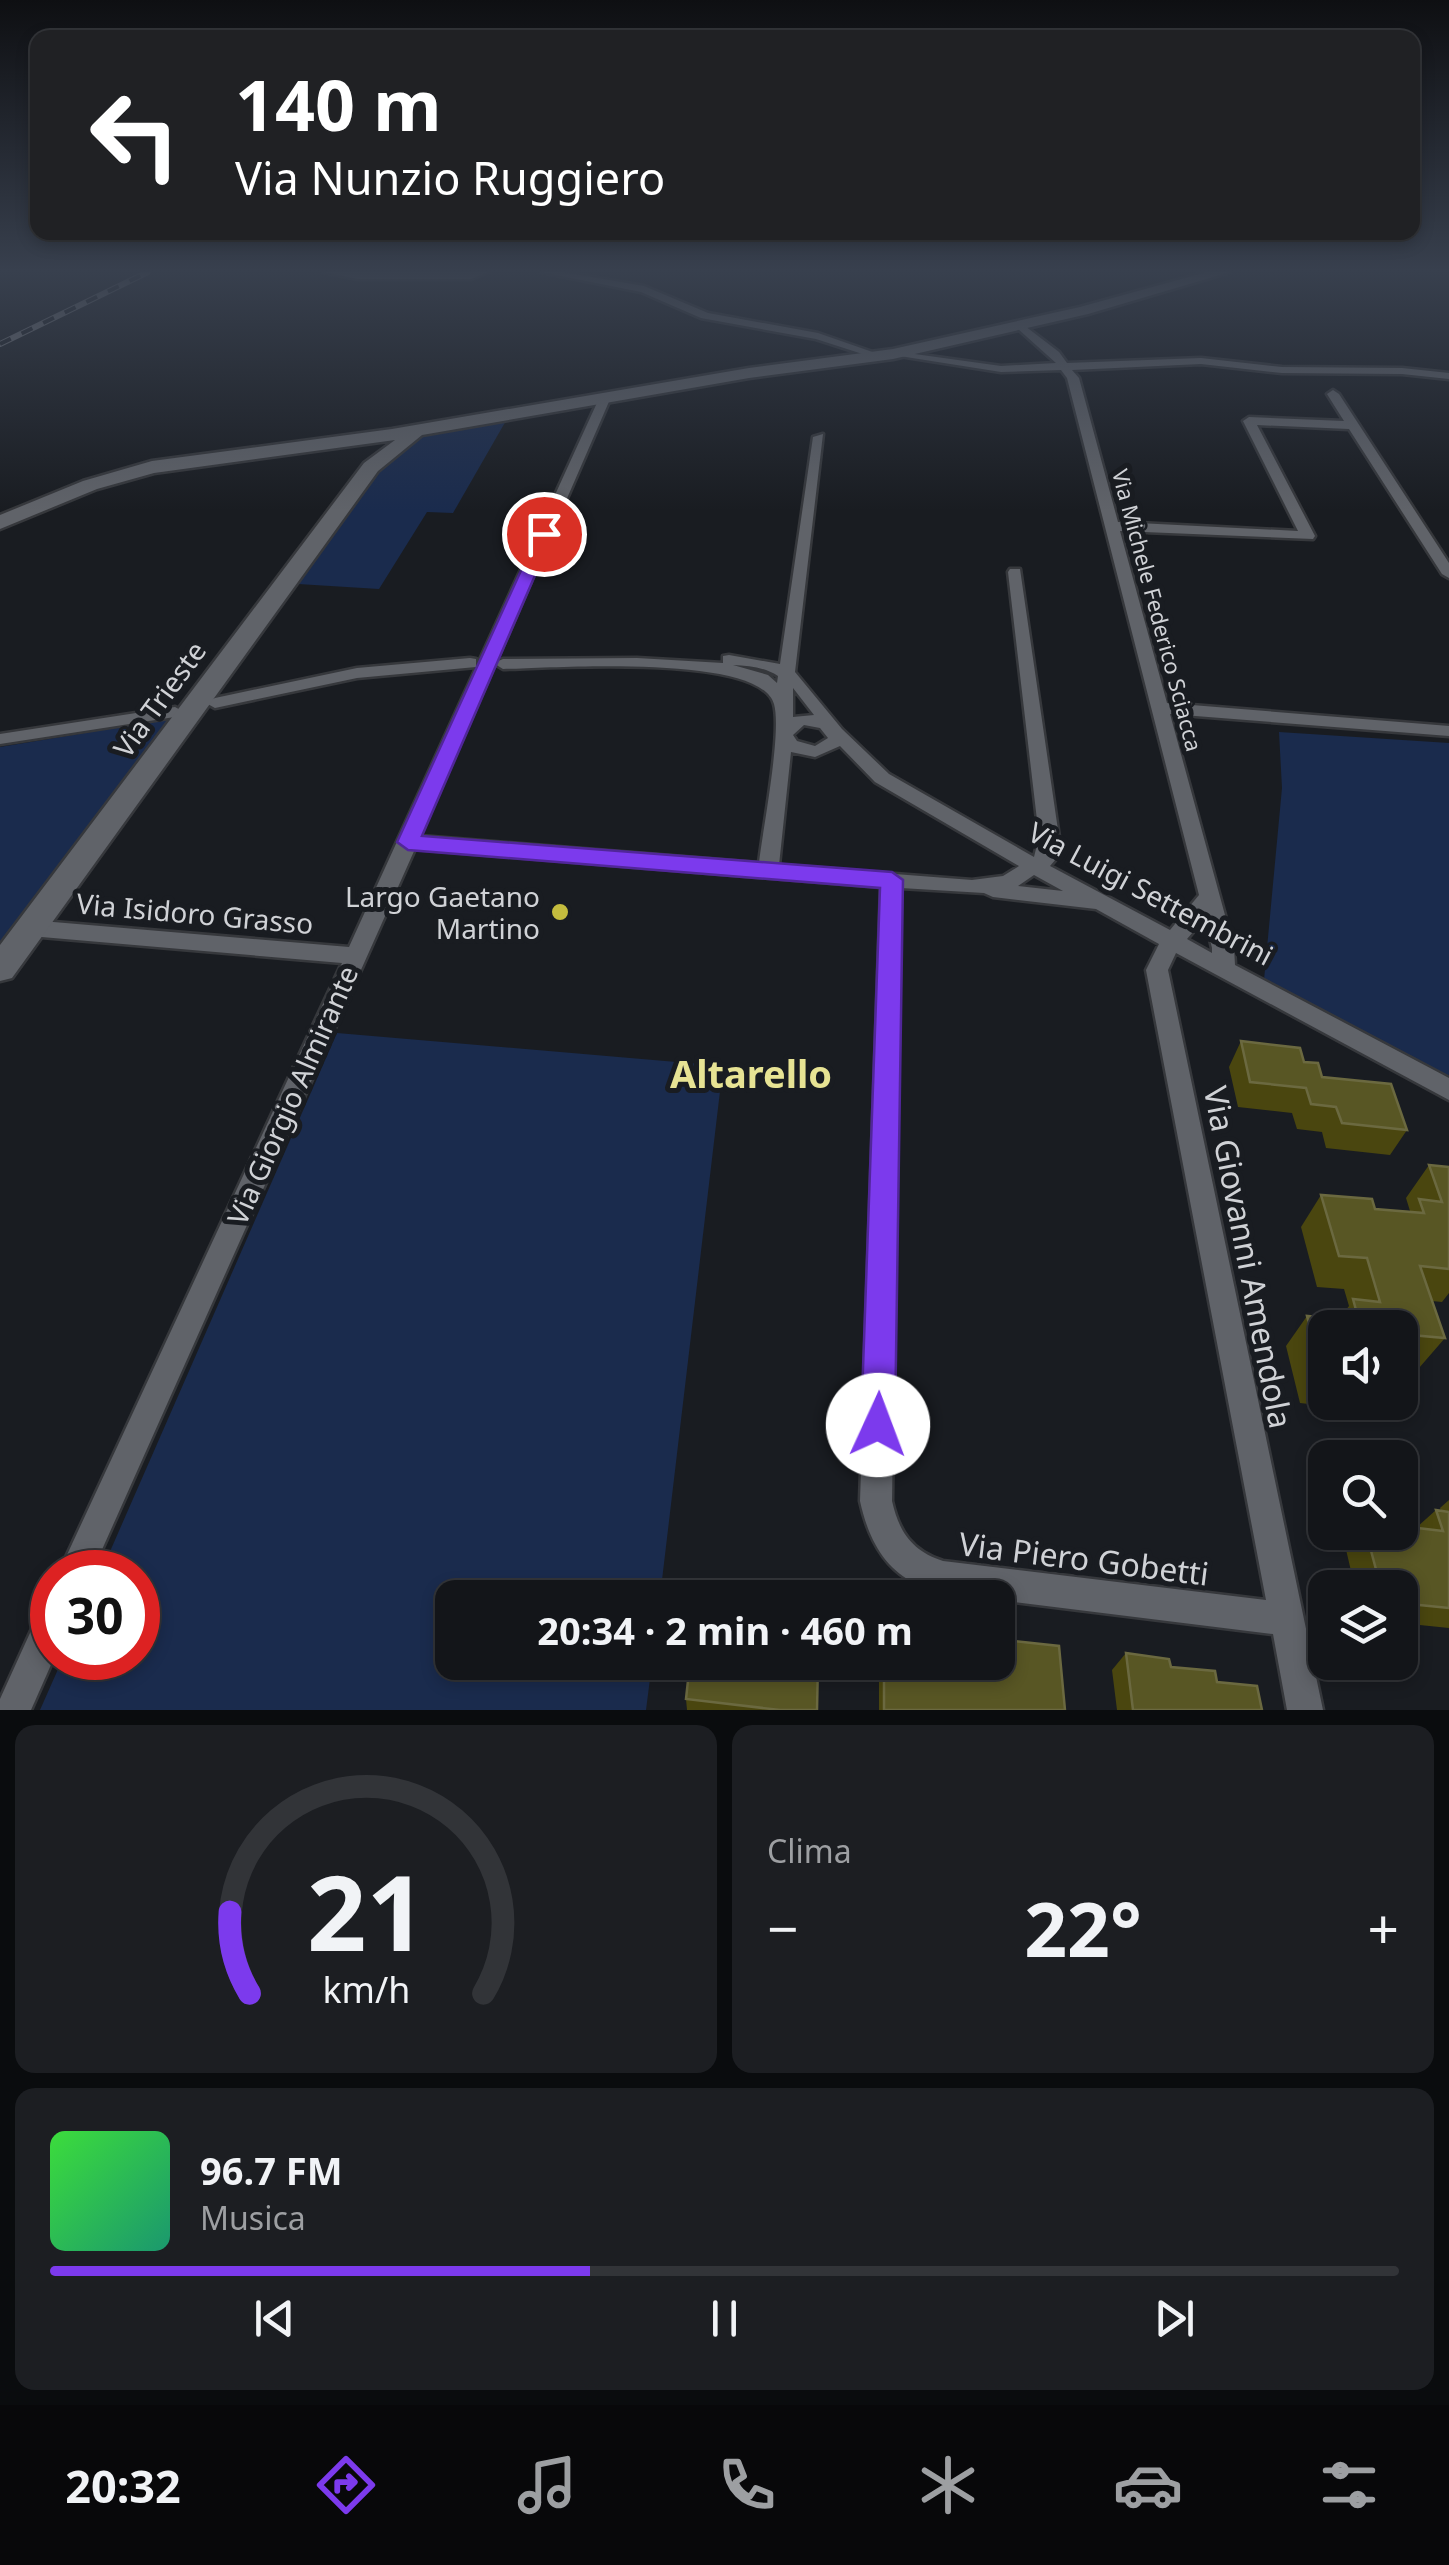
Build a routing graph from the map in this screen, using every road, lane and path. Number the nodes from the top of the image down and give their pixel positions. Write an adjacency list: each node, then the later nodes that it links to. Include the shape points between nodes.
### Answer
1 (875, 352): 4 (street)
2 (901, 352): 4 (street)
3 (1052, 352): 5 (street, Via Michele Federico Sciacca)
4 (886, 355): 5 (street, via 970,367); 8 (street)
5 (1067, 368): 6 (street, via 1201,361); 13 (street, Via Michele Federico Sciacca)
6 (1449, 376)
7 (1333, 394): 9 (street)
8 (605, 397): 11 (street, via 436,427); 30 (street, Via Giorgio Almirante)
9 (1352, 424): 13 (street, via 1249,421 1308,536); 15 (street)
10 (819, 437): 16 (street)
11 (377, 453): 12 (street, via 334,443 126,473); 37 (street, Via Trieste)
12 (2, 521)
13 (1113, 526): 24 (street, Via Michele Federico Sciacca)
14 (1016, 572): 31 (street, via 1049,838 1046,860)
15 (1449, 574)
16 (794, 635): 17 (street, via 768,652); 21 (street)
17 (733, 660): 20 (street); 21 (street)
18 (470, 663): 23 (street, via 357,672)
19 (503, 664): 20 (street)
20 (676, 665): 22 (street, via 760,678)
21 (790, 672): 22 (street); 26 (street, Via Luigi Settembrini)
22 (783, 702): 28 (street)
23 (216, 704)
24 (1160, 708): 27 (street); 35 (street, Via Michele Federico Sciacca)
25 (176, 712): 29 (street)
26 (835, 730): 28 (street, via 812,719); 28 (street, via 830,748 814,752 796,749); 31 (street, Via Luigi Settembrini, via 882,778)
27 (1449, 730)
28 (784, 732): 32 (street)
29 (0, 739)
30 (408, 842): 32 (street); 39 (street, Via Giorgio Almirante)
31 (1037, 868): 34 (street, via 1008,882); 36 (street, Via Luigi Settembrini)
32 (768, 870): 33 (street)
33 (892, 880): 34 (street); 44 (street, Via Piero Gobetti, via 876,1501 882,1532 918,1570 943,1576)
34 (972, 887): 36 (street)
35 (1209, 896): 38 (street); 40 (street, Via Michele Federico Sciacca)
36 (1105, 904): 38 (street, Via Luigi Settembrini)
37 (30, 928): 39 (street, Via Isidoro Grasso); 41 (street, Via Trieste)
38 (1174, 940): 40 (street, Via Luigi Settembrini); 44 (street, Via Giovanni Amendola, via 1158,976)
39 (354, 956): 43 (street, Via Giorgio Almirante)
40 (1224, 966): 42 (street, Via Luigi Settembrini)
41 (0, 969)
42 (1449, 1090)
43 (85, 1550)
44 (1286, 1619): 47 (street, Via Giovanni Amendola)
45 (30, 1672): 46 (street)
46 (13, 1710)
47 (1304, 1710)

